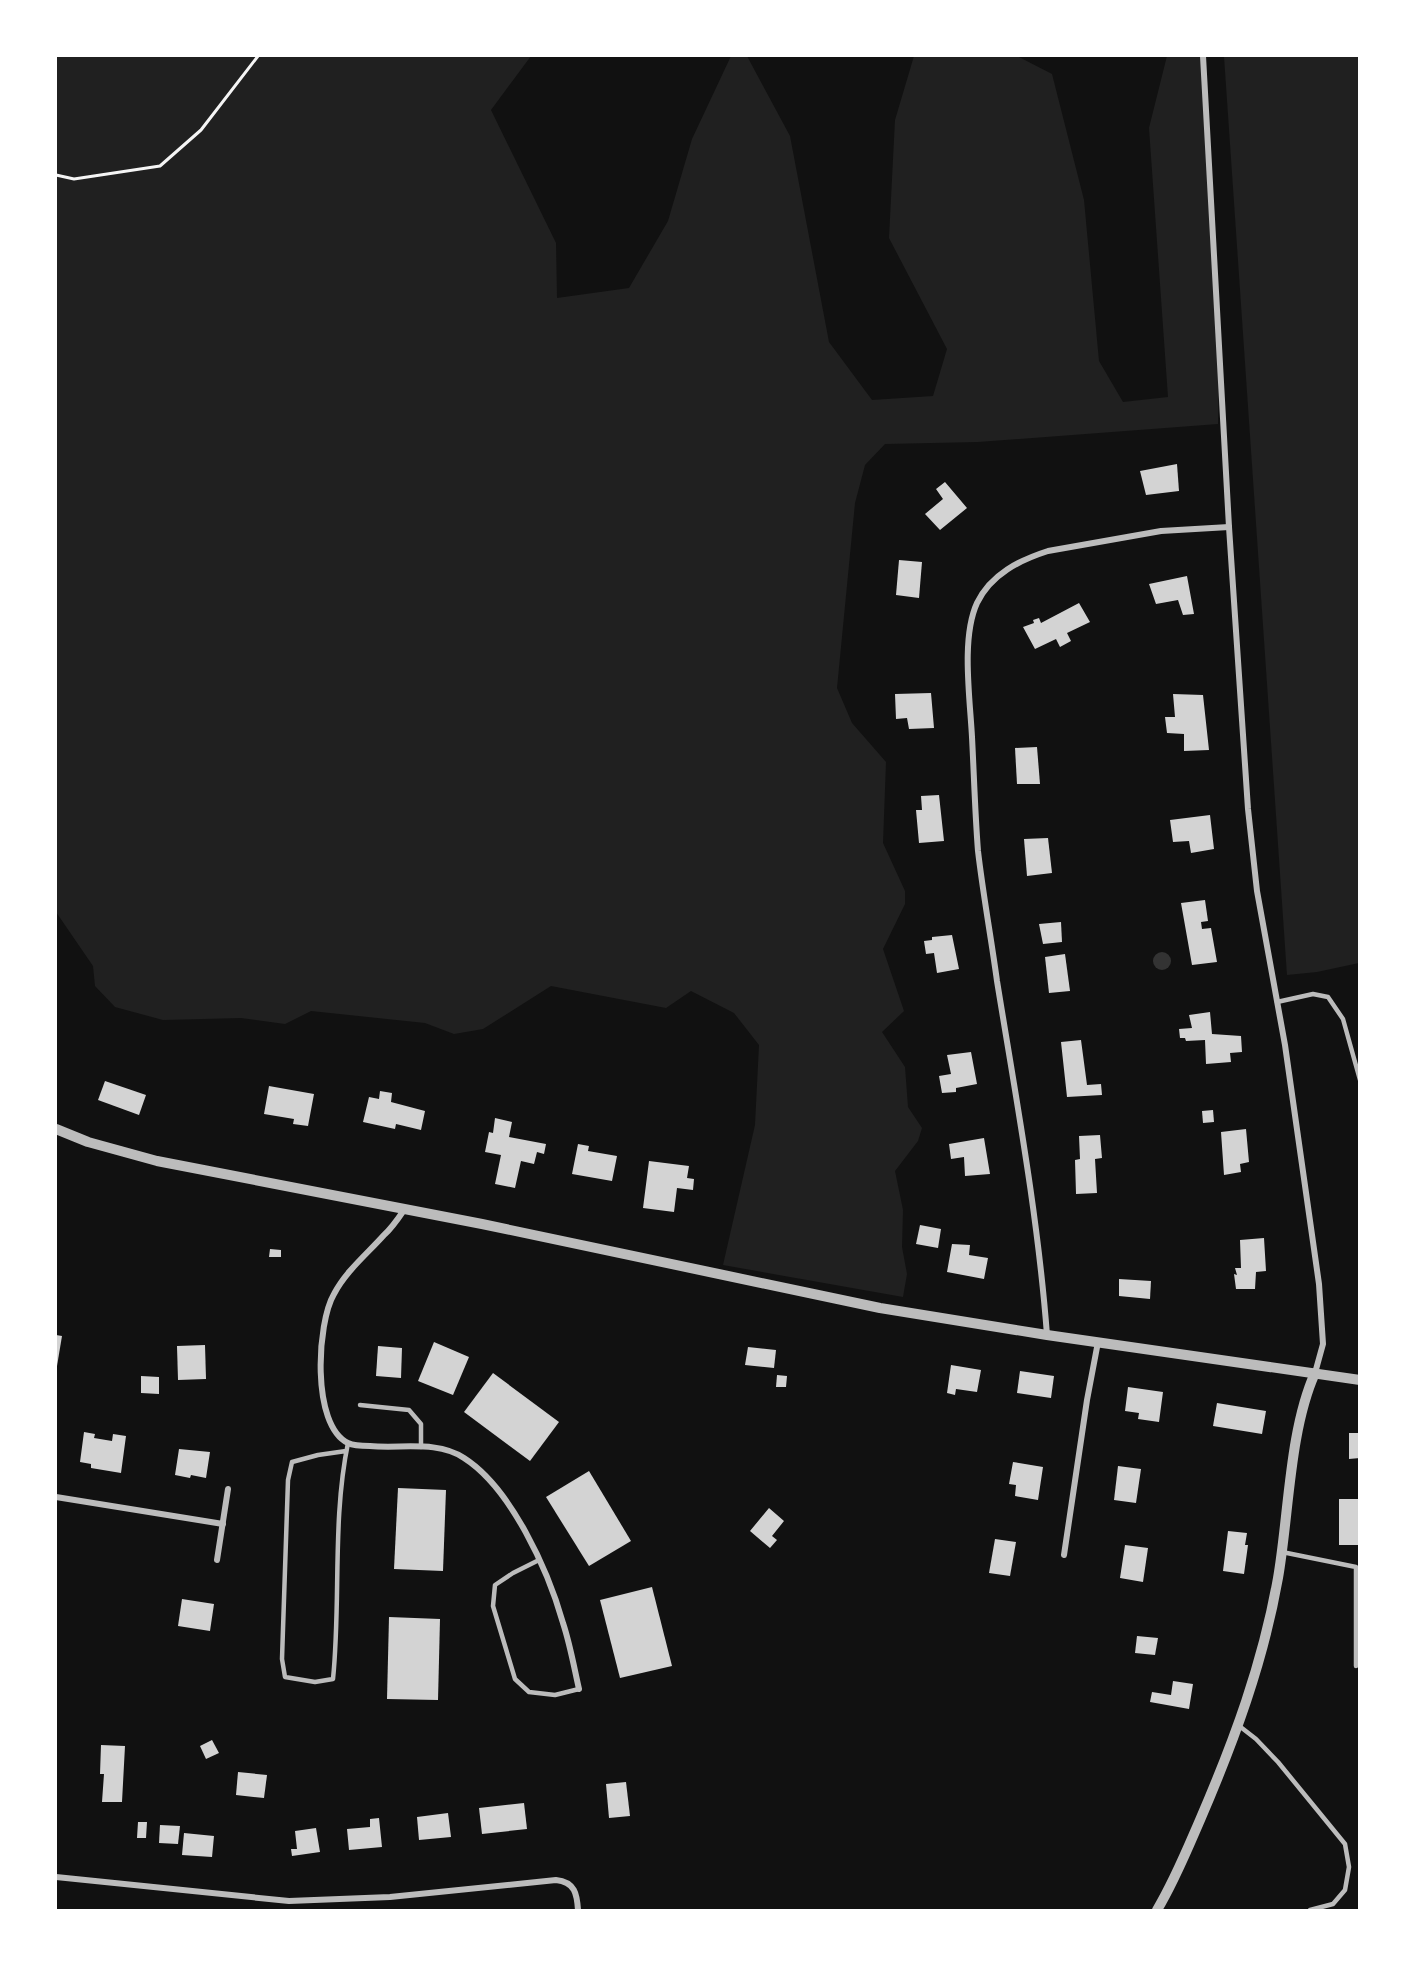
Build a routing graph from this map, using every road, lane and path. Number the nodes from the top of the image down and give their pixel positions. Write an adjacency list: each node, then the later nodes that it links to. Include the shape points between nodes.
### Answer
1 (258, 56): 3 (path, via 201,130 160,166 74,179)
2 (1203, 56): 4 (street)
3 (56, 175)
4 (1229, 527): 5 (street, via 1248,810 1257,891); 9 (street, via 1161,531 1035,555 1004,571 990,584 972,618 968,641 978,850 1040,1258)
5 (1277, 1002): 6 (lane, via 1313,994 1328,997 1343,1019); 11 (street, via 1320,1294 1323,1344)
6 (1359, 1080)
7 (56, 1130): 8 (street, via 88,1143 157,1161)
8 (404, 1210): 9 (street, via 848,1302); 14 (street, via 346,1276 328,1304 323,1331 323,1395 335,1431)
9 (1047, 1335): 10 (street)
10 (1098, 1342): 11 (street); 21 (street)
11 (1315, 1373): 12 (street); 20 (street, via 1299,1428)
12 (1359, 1380)
13 (360, 1405): 15 (lane, via 409,1410 421,1424)
14 (348, 1443): 15 (street); 16 (lane)
15 (421, 1447): 23 (street, via 449,1450 479,1470 507,1501)
16 (346, 1451): 16 (lane, via 340,1496 333,1679 315,1682 285,1677 282,1659 288,1480 292,1462)
17 (228, 1489): 19 (street)
18 (56, 1497): 19 (street)
19 (223, 1524): 22 (street)
20 (1282, 1552): 24 (lane, via 1356,1567); 26 (street, via 1267,1636)
21 (1064, 1555)
22 (217, 1560)
23 (539, 1560): 25 (street, via 563,1622); 25 (lane, via 495,1585 493,1606 515,1679 529,1692 555,1695)
24 (1356, 1666)
25 (579, 1689)
26 (1239, 1725): 29 (street); 30 (lane, via 1278,1762 1345,1844 1349,1867 1346,1890 1334,1904)
27 (56, 1877): 28 (street, via 289,1901 390,1898 556,1880 566,1881 572,1887)
28 (578, 1911)
29 (1157, 1911)
30 (1310, 1911)

